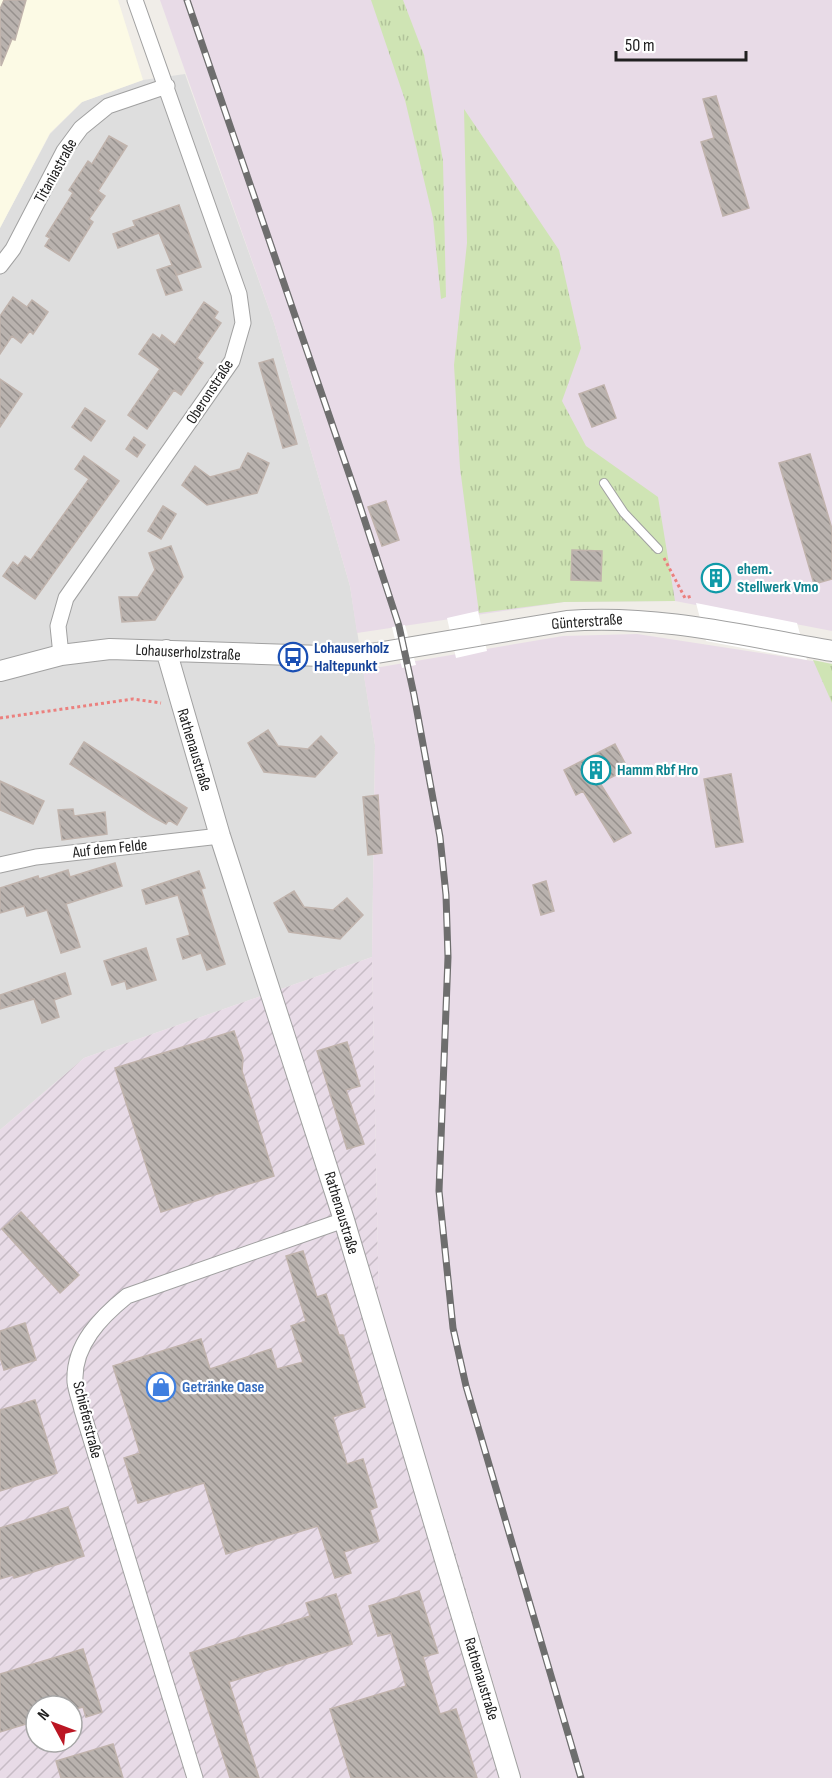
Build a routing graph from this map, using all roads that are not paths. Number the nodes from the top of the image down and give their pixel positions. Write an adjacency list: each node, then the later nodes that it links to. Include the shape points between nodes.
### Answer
1 (135, 0): 2 (street, Oberonstraße)
2 (167, 86): 3 (street, Titaniastraße, via 108,106 81,128 64,151 14,249); 9 (street, Oberonstraße, via 239,294 243,323 232,361 66,598 58,626)
3 (0, 266)
4 (604, 483): 5 (lane, via 624,513)
5 (658, 549)
6 (166, 650): 8 (street, Lohauserholzstraße, via 314,657); 9 (street, Lohauserholzstraße); 11 (street, Rathenaustraße)
7 (832, 651): 8 (street, Günterstraße, via 732,633 602,618)
8 (378, 654)
9 (61, 655): 10 (street, Lohauserholzstraße)
10 (0, 671)
11 (220, 836): 12 (street, Auf dem Felde, via 36,856); 13 (street, Rathenaustraße)
12 (0, 865)
13 (344, 1220): 14 (street, Schieferstraße, via 127,1296 99,1319 78,1362 75,1382 82,1410); 15 (street, Rathenaustraße)
14 (195, 1778)
15 (510, 1778)

